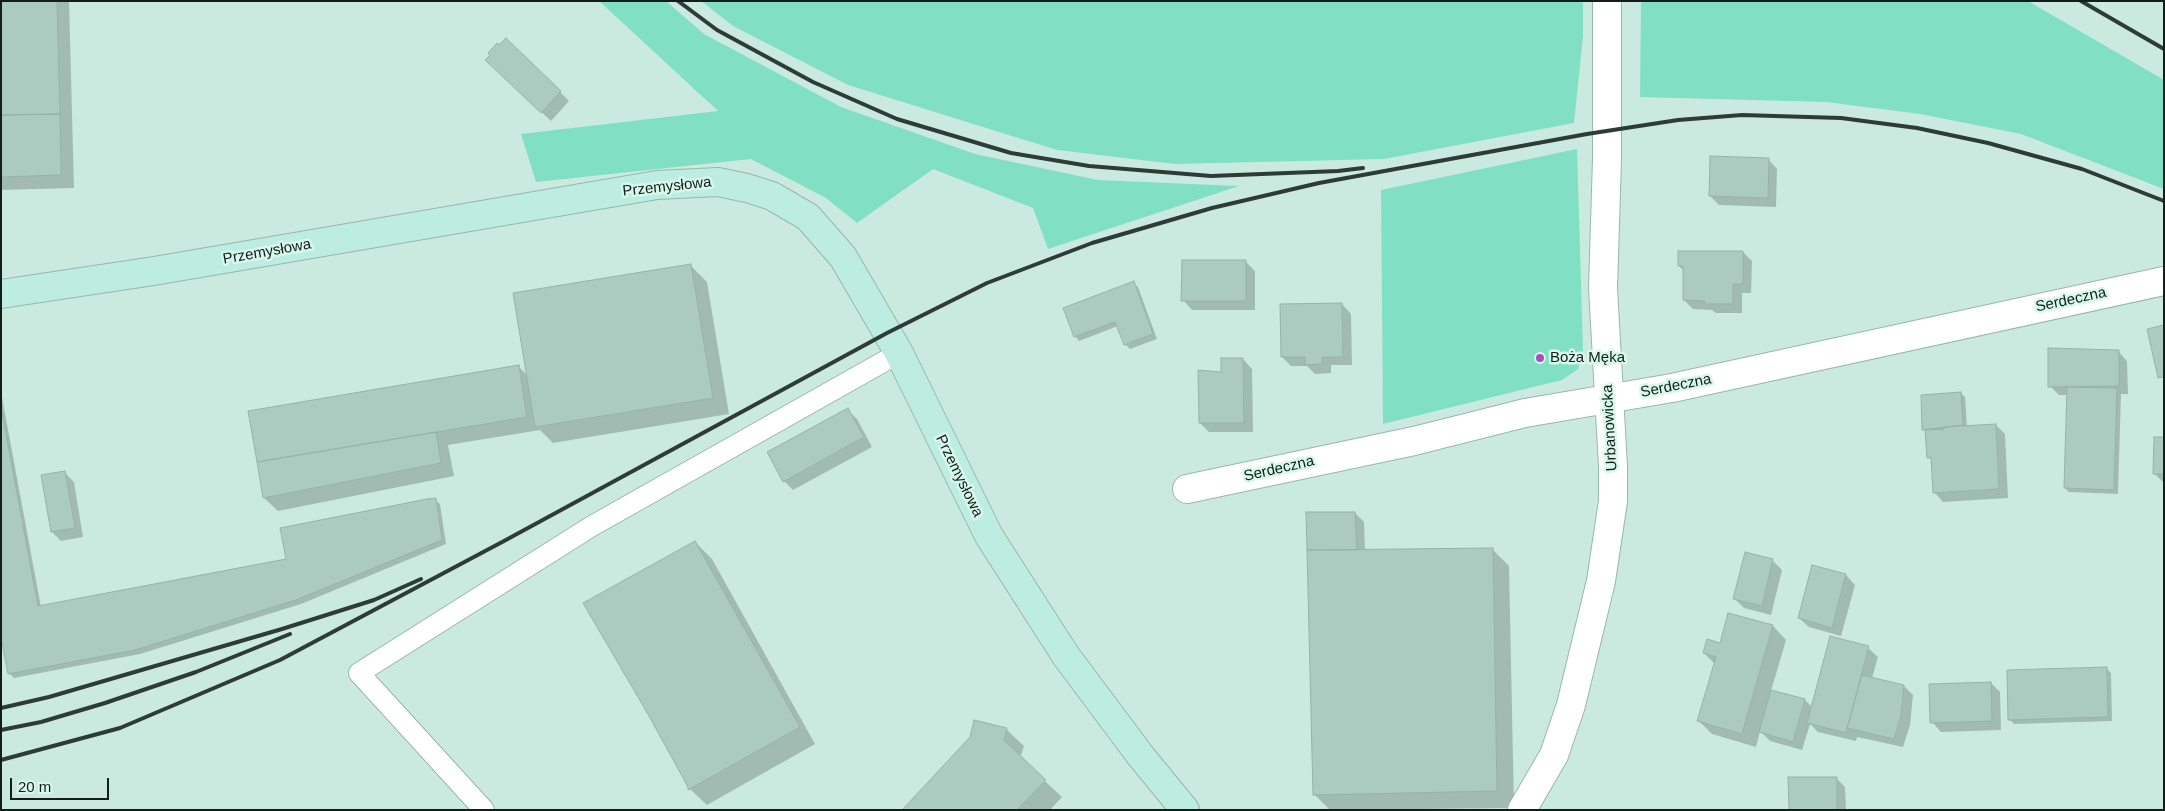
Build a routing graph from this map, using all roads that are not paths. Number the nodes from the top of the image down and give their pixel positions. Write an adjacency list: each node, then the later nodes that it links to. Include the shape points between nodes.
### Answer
1 (1607, 1): 5 (street, Urbanowicka, via 1603,288)
2 (2164, 281): 5 (street, Serdeczna, via 1672,388)
3 (1, 294): 4 (street, Przemysłowa, via 657,185 718,182 772,196 808,217 843,256)
4 (899, 353): 7 (lane, via 592,526 359,673); 8 (street, Przemysłowa, via 989,536 1066,656)
5 (1609, 398): 6 (street, Serdeczna, via 1525,413 1414,441); 9 (street, Urbanowicka, via 1612,501 1601,581 1571,705 1554,755)
6 (1187, 490)
7 (484, 810)
8 (1185, 810)
9 (1522, 810)

